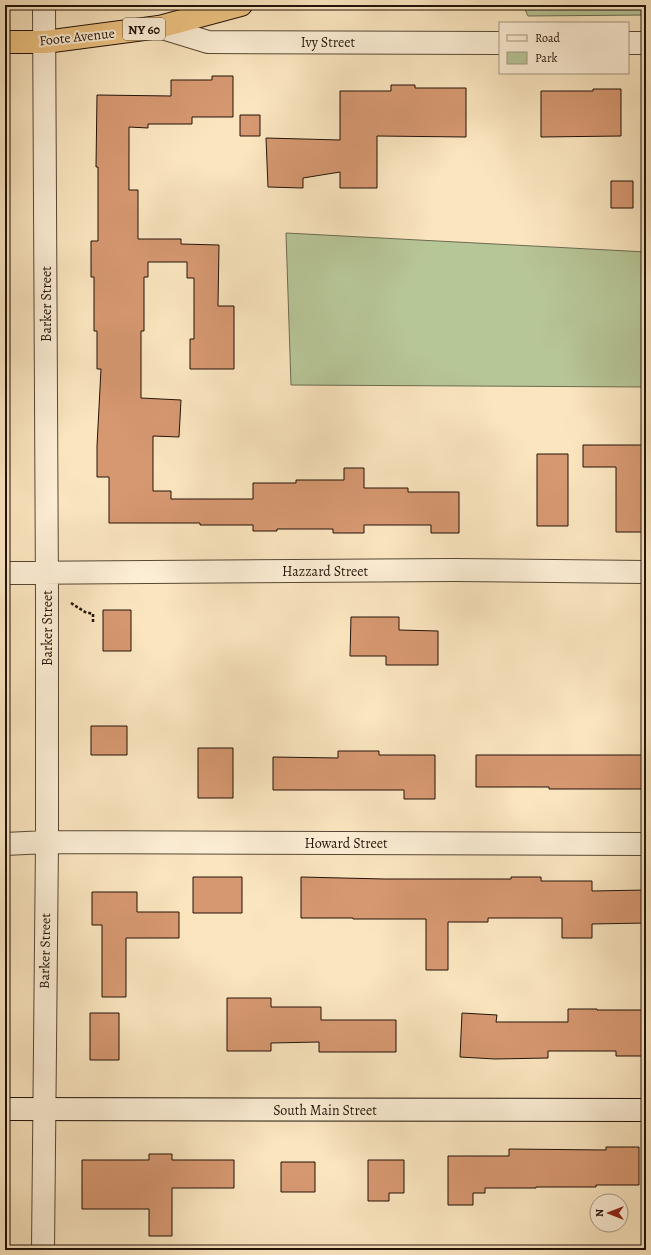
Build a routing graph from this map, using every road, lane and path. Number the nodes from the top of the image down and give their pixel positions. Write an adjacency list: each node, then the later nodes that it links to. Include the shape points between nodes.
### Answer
1 (44, 5): 5 (street, Barker Street)
2 (241, 5): 3 (highway, Foote Avenue / NY 60)
3 (159, 27): 5 (highway, Foote Avenue / NY 60); 6 (street, Ivy Street, via 208,42)
4 (5, 42): 5 (highway, Foote Avenue / NY 60)
5 (45, 42): 11 (street, Barker Street)
6 (499, 43)
7 (629, 43): 8 (street)
8 (646, 43)
9 (5, 572): 11 (street, Hazzard Street)
10 (646, 572): 11 (street, Hazzard Street, via 439,570)
11 (47, 573): 14 (street, Barker Street)
12 (71, 603): 13 (path, via 93,614)
13 (93, 622)
14 (47, 842): 15 (street, Howard Street); 16 (street, Howard Street); 18 (street, Barker Street)
15 (5, 844)
16 (646, 844)
17 (5, 1109): 18 (street, South Main Street)
18 (43, 1110): 19 (street, South Main Street); 20 (street, Barker Street)
19 (646, 1110)
20 (43, 1250)

